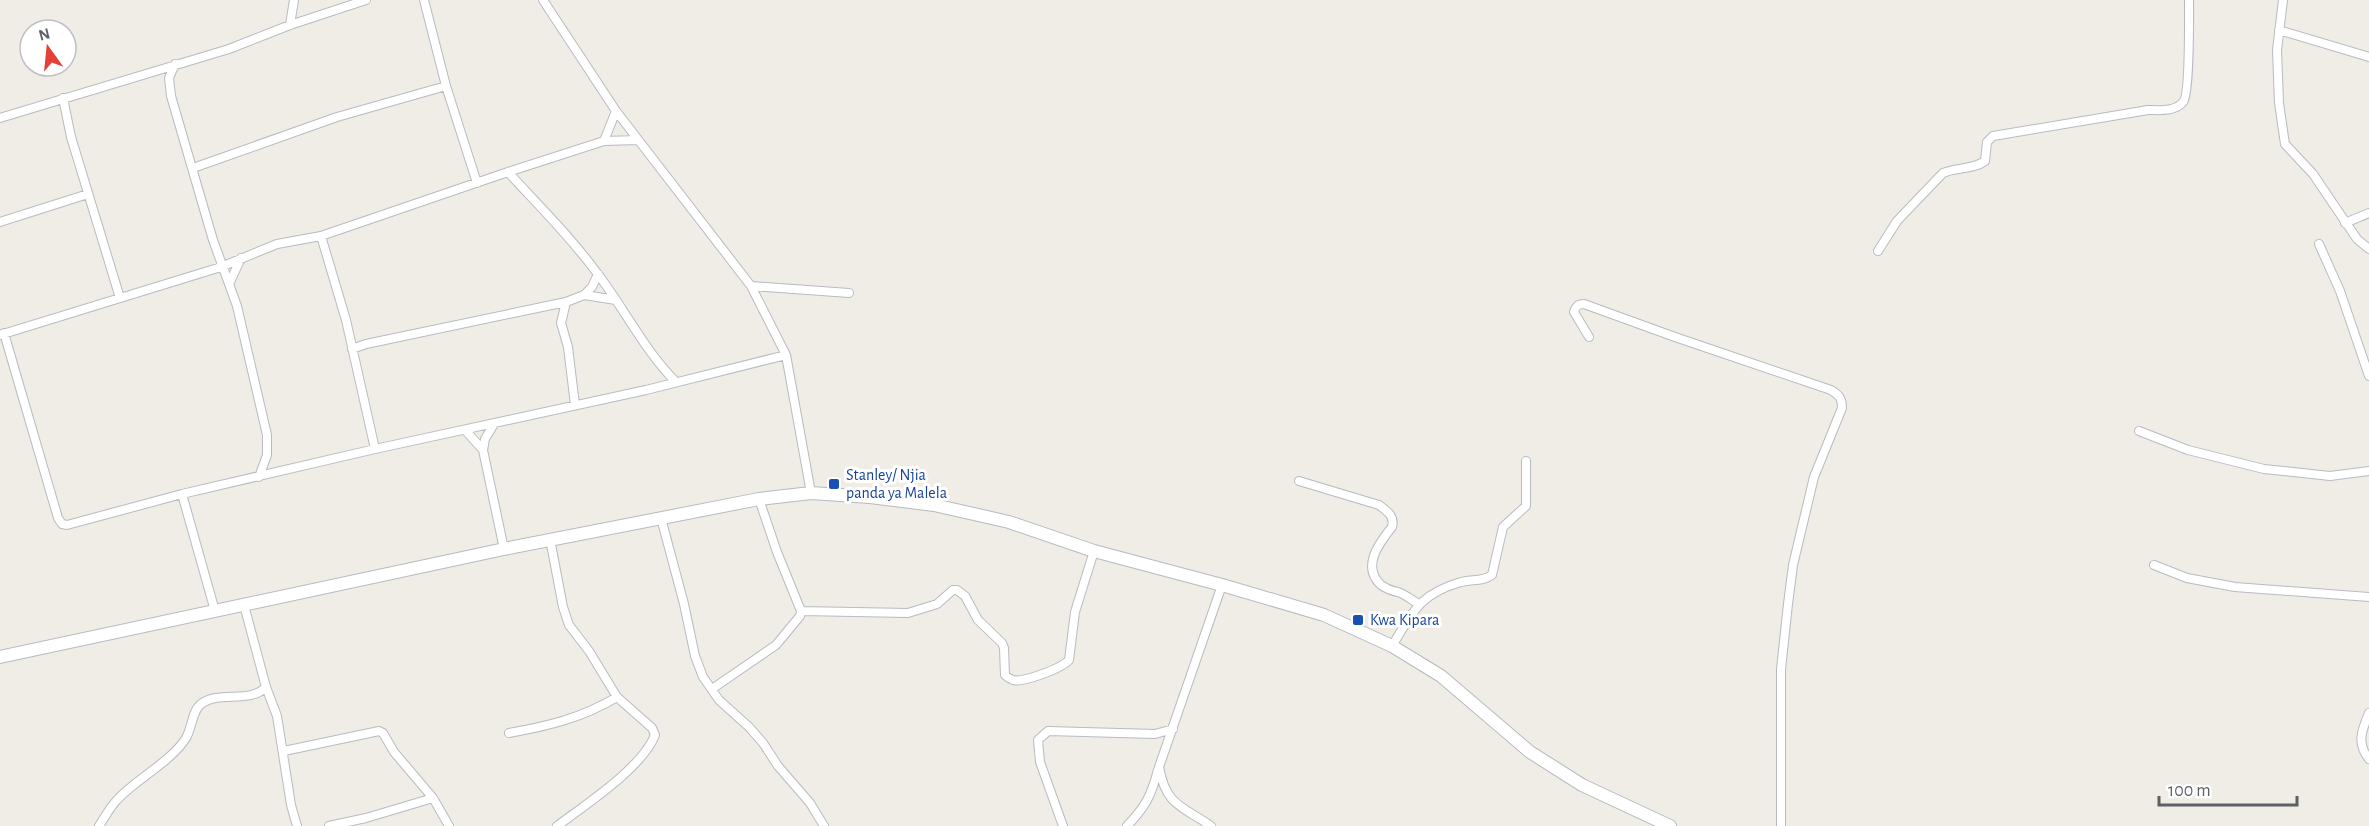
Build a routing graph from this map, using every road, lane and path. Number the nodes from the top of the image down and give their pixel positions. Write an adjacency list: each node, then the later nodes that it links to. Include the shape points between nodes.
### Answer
1 (294, 0): 8 (street)
2 (366, 0): 8 (street)
3 (554, 0): 7 (street)
4 (2188, 0): 28 (street, via 2187,94 2182,104 2168,110 1993,136 1987,142 1985,161 1943,173 1897,221)
5 (2283, 0): 9 (street)
6 (423, 1): 12 (street)
7 (544, 2): 14 (street)
8 (290, 25): 11 (street, via 229,49)
9 (2279, 30): 10 (street); 24 (street, via 2279,103 2285,144 2313,174)
10 (2369, 57)
11 (175, 64): 13 (street); 18 (street, via 169,89)
12 (446, 86): 18 (street, via 337,117); 20 (street)
13 (63, 98): 15 (street); 21 (street)
14 (616, 111): 16 (street); 17 (street)
15 (0, 118)
16 (638, 140): 17 (street); 33 (street)
17 (604, 141): 19 (street)
18 (193, 168): 30 (street)
19 (508, 172): 20 (street); 31 (street)
20 (477, 183): 25 (street)
21 (88, 194): 23 (street); 36 (street)
22 (2369, 213): 24 (street)
23 (0, 222)
24 (2345, 223): 27 (street)
25 (321, 236): 29 (street, via 277,244); 41 (street)
26 (2319, 244): 43 (street)
27 (2369, 249)
28 (1878, 251)
29 (241, 258): 30 (street); 32 (street)
30 (221, 267): 32 (street); 36 (street)
31 (598, 274): 35 (street); 37 (street)
32 (230, 282): 53 (street, via 267,435 267,455)
33 (751, 286): 34 (street); 42 (street)
34 (849, 293)
35 (584, 295): 37 (street); 38 (street)
36 (120, 298): 39 (street)
37 (616, 300): 44 (street)
38 (566, 303): 41 (street); 45 (street, via 561,323)
39 (2, 334): 56 (street, via 62,524)
40 (1589, 337): 91 (street, via 1574,312 1580,304 1831,390 1842,401 1814,477 1793,565 1781,669)
41 (352, 349): 49 (street)
42 (786, 355): 44 (street); 55 (street)
43 (2369, 376)
44 (676, 382): 45 (street)
45 (575, 405): 46 (street)
46 (494, 423): 47 (street); 50 (street)
47 (465, 430): 49 (street); 50 (street)
48 (2139, 431): 52 (street, via 2188,450 2264,469 2330,476)
49 (375, 449): 53 (street)
50 (483, 450): 60 (street)
51 (1526, 461): 65 (street, via 1526,506 1503,527 1492,575 1482,581 1440,588)
52 (2369, 471)
53 (259, 477): 56 (street)
54 (1299, 481): 65 (street, via 1371,503 1390,513 1392,527 1371,564 1372,572 1380,584)
55 (811, 493): 57 (main road); 61 (main road, via 934,505 1009,522)
56 (182, 494): 67 (street)
57 (759, 498): 58 (main road); 68 (street)
58 (661, 518): 59 (main road); 72 (street, via 695,656)
59 (550, 539): 60 (main road); 73 (street, via 569,625)
60 (504, 549): 66 (main road)
61 (1094, 551): 63 (main road); 68 (street, via 1078,599 1069,660 1021,681 1005,675 1002,643 978,620 965,596 957,590 937,604 908,613)
62 (2154, 565): 64 (street, via 2187,578 2235,586)
63 (1222, 585): 69 (main road, via 1324,615); 75 (street)
64 (2369, 597)
65 (1419, 604): 69 (street)
66 (244, 605): 67 (main road); 71 (street)
67 (215, 611): 70 (main road)
68 (801, 611): 72 (street, via 776,645)
69 (1392, 646): 90 (main road, via 1440,676 1530,752 1582,785)
70 (0, 657)
71 (266, 687): 77 (street); 81 (street, via 256,694 202,703 185,740 117,799)
72 (712, 689): 86 (street, via 763,743)
73 (617, 697): 76 (street, via 585,715); 85 (street, via 652,728 654,739 605,790)
74 (2369, 712): 78 (street, via 2360,740)
75 (1173, 729): 79 (street); 87 (street, via 1155,734 1043,734 1038,740 1040,762)
76 (509, 734)
77 (284, 751): 80 (street, via 379,731); 82 (street)
78 (2369, 759)
79 (1159, 768): 88 (street, via 1144,807); 89 (street, via 1162,786 1170,797)
80 (433, 798): 83 (street); 84 (street)
81 (99, 826)
82 (297, 826)
83 (329, 826)
84 (449, 826)
85 (557, 826)
86 (824, 826)
87 (1063, 826)
88 (1127, 826)
89 (1211, 826)
90 (1670, 826)
91 (1781, 826)

